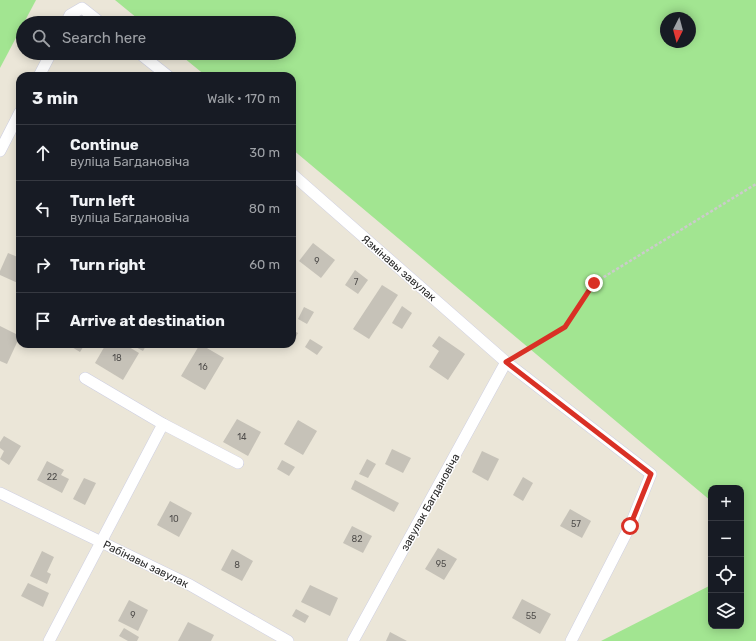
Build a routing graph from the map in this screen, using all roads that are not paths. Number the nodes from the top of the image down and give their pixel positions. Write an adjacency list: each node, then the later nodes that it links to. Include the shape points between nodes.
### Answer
1 (70, 16): 2 (street, via 82,8)
2 (93, 16)
3 (47, 60): 5 (street)
4 (148, 60): 6 (street)
5 (41, 72)
6 (163, 72)
7 (16, 120): 8 (street)
8 (0, 151)
9 (296, 178): 10 (street, Язмінавы завулак)
10 (506, 362): 18 (street, завулак Багдановіча); 19 (street, Язмінавы завулак, via 651,474 630,526)
11 (85, 378): 12 (street)
12 (163, 424): 13 (street); 15 (street)
13 (238, 463)
14 (0, 494): 15 (street, Рабінавы завулак)
15 (101, 542): 16 (street); 17 (street, Рабінавы завулак, via 190,585)
16 (49, 641)
17 (288, 641)
18 (353, 641)
19 (571, 641)

